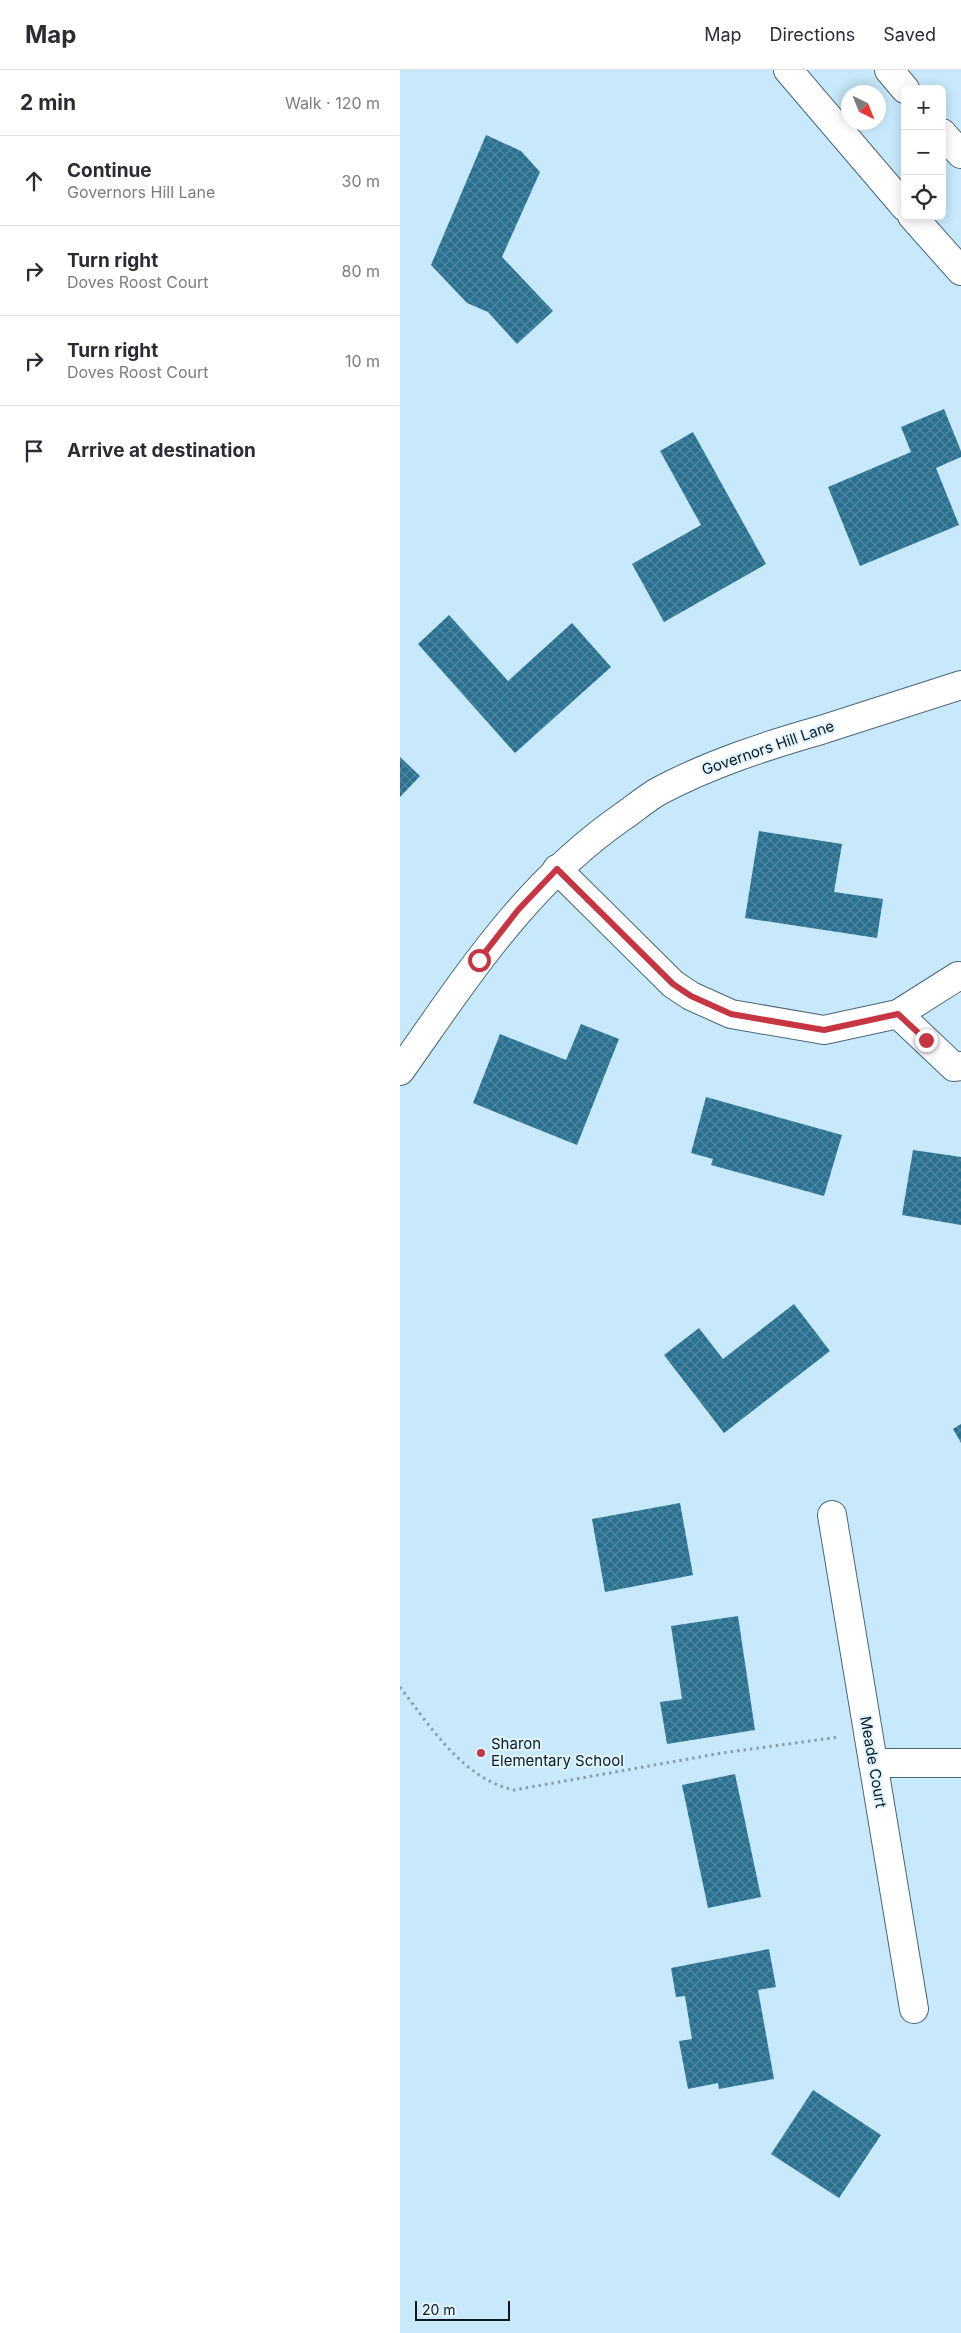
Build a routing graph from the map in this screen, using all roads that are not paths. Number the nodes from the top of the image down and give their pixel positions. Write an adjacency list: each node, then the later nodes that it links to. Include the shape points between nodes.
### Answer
1 (788, 70): 6 (street)
2 (889, 70): 3 (street)
3 (902, 85)
4 (946, 137): 5 (street)
5 (961, 154)
6 (901, 202)
7 (916, 220): 8 (street)
8 (961, 272)
9 (961, 685): 10 (street, Governors Hill Lane, via 780,741 703,770 658,792 597,834)
10 (557, 869): 12 (street, via 673,984 731,1014 824,1030); 14 (street, Governors Hill Lane, via 495,938)
11 (961, 977): 12 (street)
12 (898, 1014): 13 (street, via 954,1067)
13 (961, 1066)
14 (400, 1071)
15 (832, 1515): 16 (street, Meade Court)
16 (873, 1762): 17 (street); 18 (street, Meade Court)
17 (961, 1763)
18 (914, 2009)

